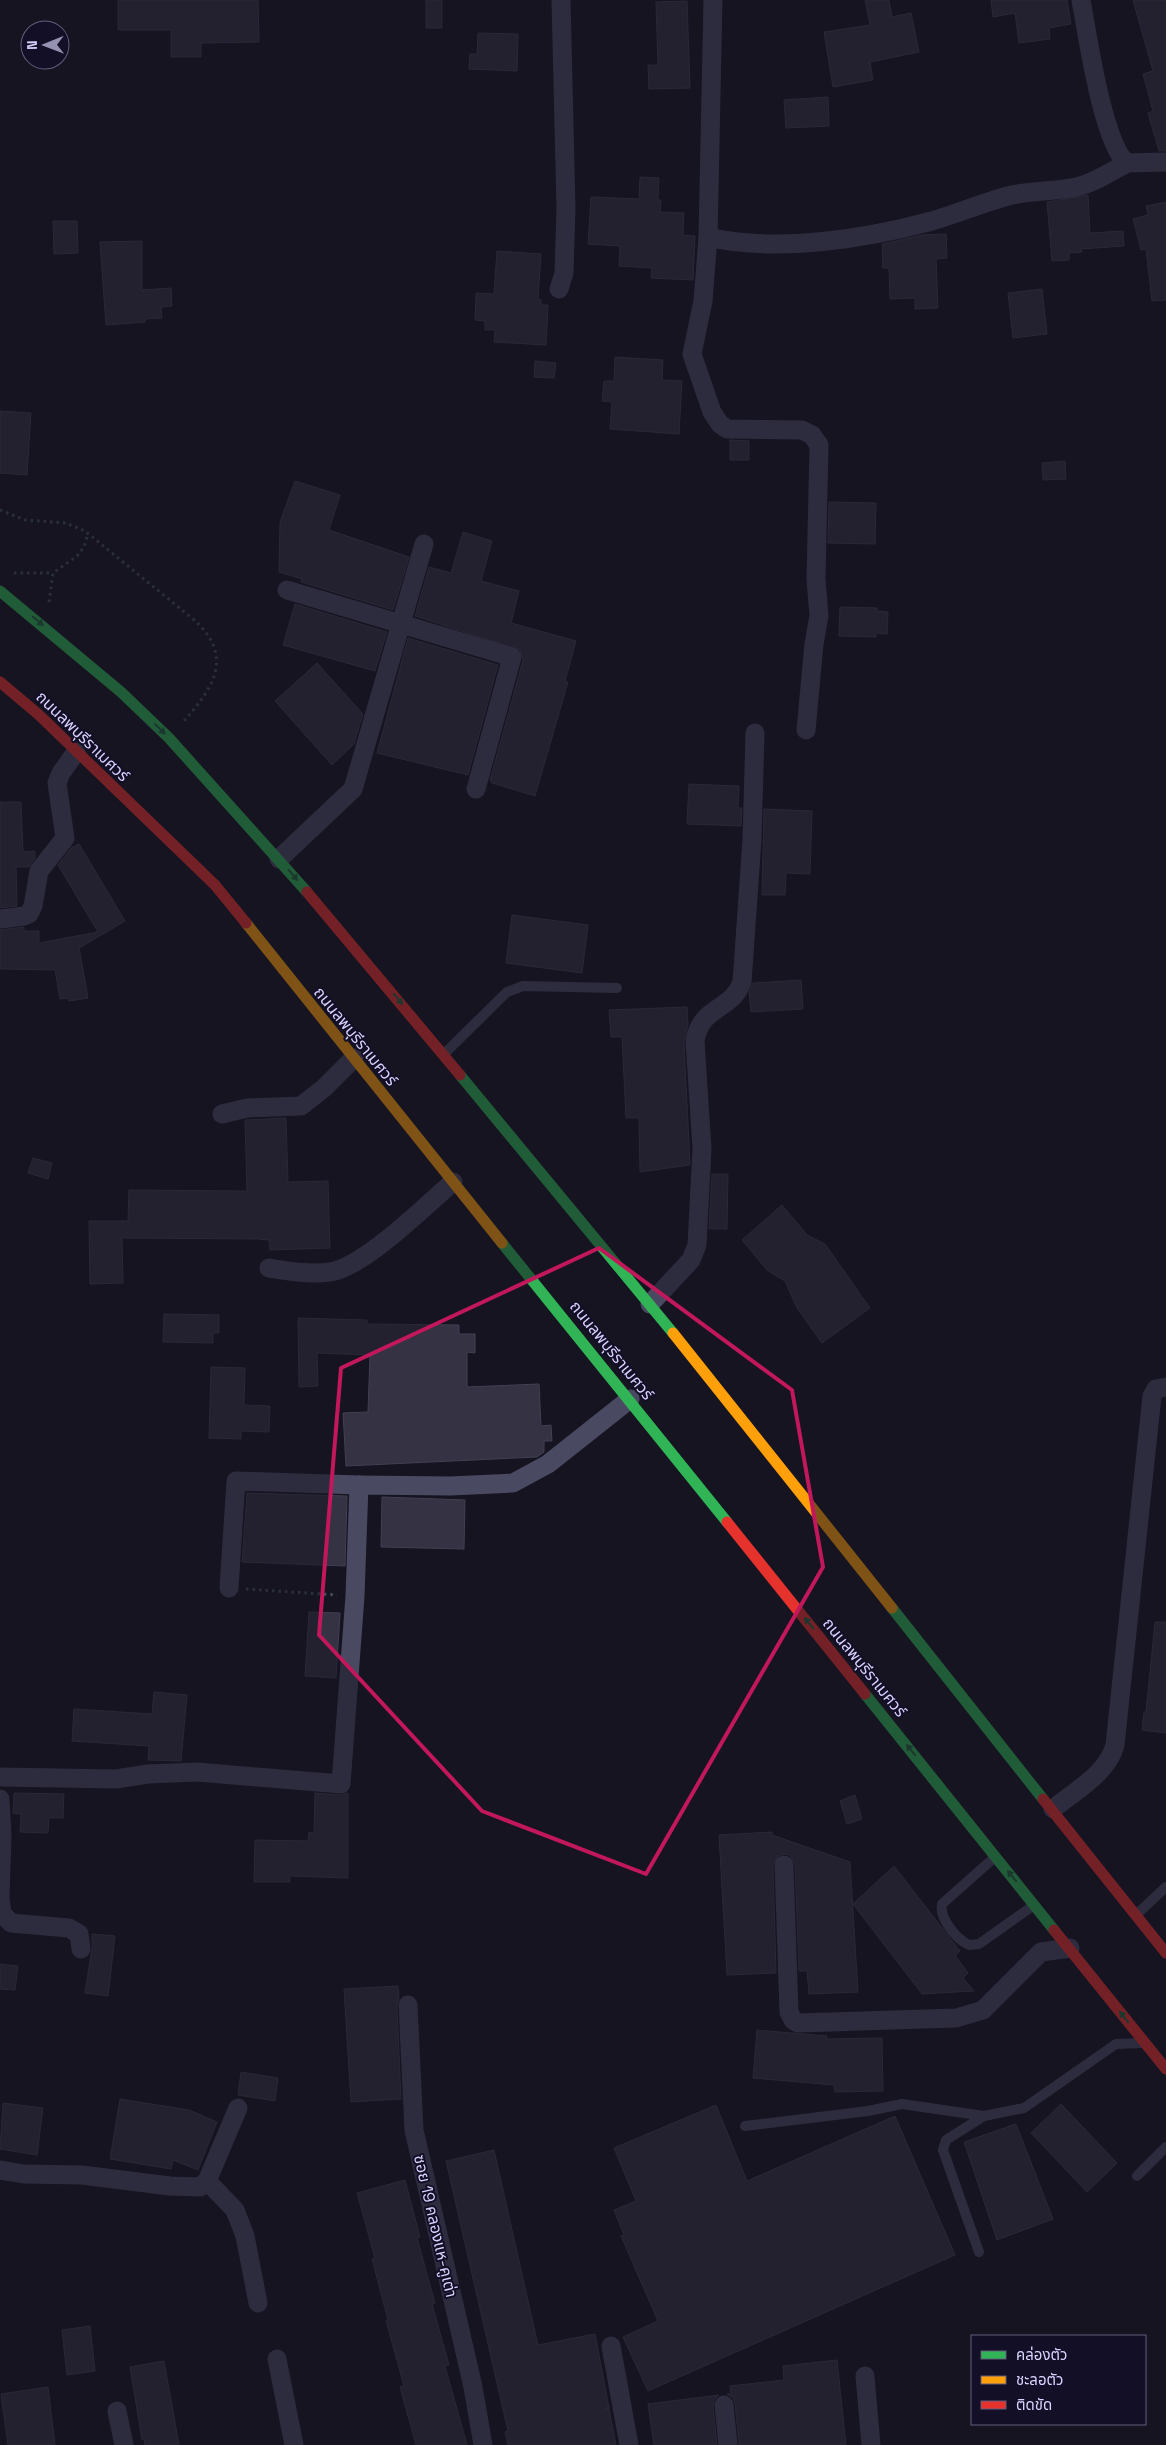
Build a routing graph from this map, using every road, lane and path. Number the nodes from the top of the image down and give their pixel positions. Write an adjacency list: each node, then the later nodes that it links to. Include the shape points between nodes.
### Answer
1 (561, 0): 7 (street, via 566,208 564,264)
2 (713, 0): 6 (street)
3 (1082, 0): 5 (street, via 1097,81 1112,138 1119,155)
4 (1166, 162): 5 (street)
5 (1127, 163): 6 (street, via 1078,186 1009,196 881,234 758,245)
6 (708, 237): 18 (street, via 703,301 692,354 715,416 727,429 802,430 812,435 819,445 816,579 819,616)
7 (559, 289)
8 (0, 510): 9 (path, via 25,520 70,524)
9 (88, 534): 12 (path, via 78,556); 20 (path, via 197,622 215,648 217,667 209,687 199,704)
10 (424, 544): 15 (street)
11 (7, 573): 12 (path)
12 (53, 573): 16 (path)
13 (287, 590): 15 (street)
14 (0, 591): 16 (main road, one-way to 16)
15 (401, 623): 22 (street, via 512,656); 23 (street, via 352,789)
16 (46, 628): 20 (main road, one-way to 20)
17 (0, 682): 21 (main road, ถนนลพบุรีราเมศวร์)
18 (806, 730)
19 (755, 733): 31 (street, via 752,840 742,982 732,998 705,1016 698,1026 695,1041 702,1149 697,1245 691,1260)
20 (169, 738): 23 (main road)
21 (76, 752): 24 (street, via 57,783 65,838 40,868 29,914); 27 (main road, ถนนลพบุรีราเมศวร์, via 215,884)
22 (476, 789)
23 (279, 860): 26 (main road, one-way to 26)
24 (0, 919)
25 (616, 988): 26 (lane, via 515,988 506,992)
26 (443, 1055): 31 (main road)
27 (354, 1058): 28 (street, via 301,1106 247,1108); 29 (main road, ถนนลพบุรีราเมศวร์)
28 (222, 1114)
29 (453, 1182): 30 (street, via 367,1255 343,1270 307,1273); 33 (main road, ถนนลพบุรีราเมศวร์)
30 (269, 1268)
31 (650, 1304): 39 (main road)
32 (1166, 1387): 39 (street, via 1156,1389 1152,1396 1115,1745 1100,1771)
33 (630, 1399): 34 (street, via 548,1464 514,1483); 40 (main road, ถนนลพบุรีราเมศวร์, one-way to 33)
34 (359, 1485): 35 (street, via 236,1481); 36 (street)
35 (228, 1588): 36 (path)
36 (355, 1596): 37 (street, via 341,1784 197,1772 116,1779)
37 (0, 1778)
38 (0, 1798): 43 (street)
39 (1053, 1809): 45 (main road)
40 (996, 1856): 44 (main road, ถนนลพบุรีราเมศวร์, one-way to 40); 44 (lane, via 942,1904 943,1917 960,1939 969,1945 980,1944)
41 (784, 1865): 46 (street, via 790,2012 798,2023 956,2018 983,2010 1041,1952)
42 (1166, 1887): 45 (lane)
43 (0, 1897): 47 (street, via 2,1913 11,1923 68,1928 80,1934)
44 (1034, 1904): 46 (main road, ถนนลพบุรีราเมศวร์)
45 (1135, 1916): 48 (main road)
46 (1070, 1948): 50 (main road, ถนนลพบุรีราเมศวร์, one-way to 46)
47 (81, 1949)
48 (1166, 1954)
49 (408, 2005): 68 (street, ซอย 19 คลองแห-คูเต่า, via 414,2130 473,2386)
50 (1144, 2042): 51 (main road, ถนนลพบุรีราเมศวร์); 53 (lane, via 1116,2044 1024,2108)
51 (1166, 2069)
52 (238, 2108): 58 (street)
53 (984, 2116): 54 (lane, via 902,2104); 59 (lane, via 946,2140 943,2150)
54 (746, 2126)
55 (1166, 2147): 57 (lane)
56 (0, 2170): 58 (street, via 200,2188)
57 (1137, 2176)
58 (207, 2181): 60 (street, via 235,2210 245,2236)
59 (979, 2252)
60 (258, 2303)
61 (611, 2346): 69 (street)
62 (277, 2359): 67 (street)
63 (865, 2376): 71 (street)
64 (724, 2406): 70 (street)
65 (117, 2411): 66 (street)
66 (124, 2445)
67 (294, 2445)
68 (483, 2445)
69 (629, 2445)
70 (728, 2445)
71 (872, 2445)

